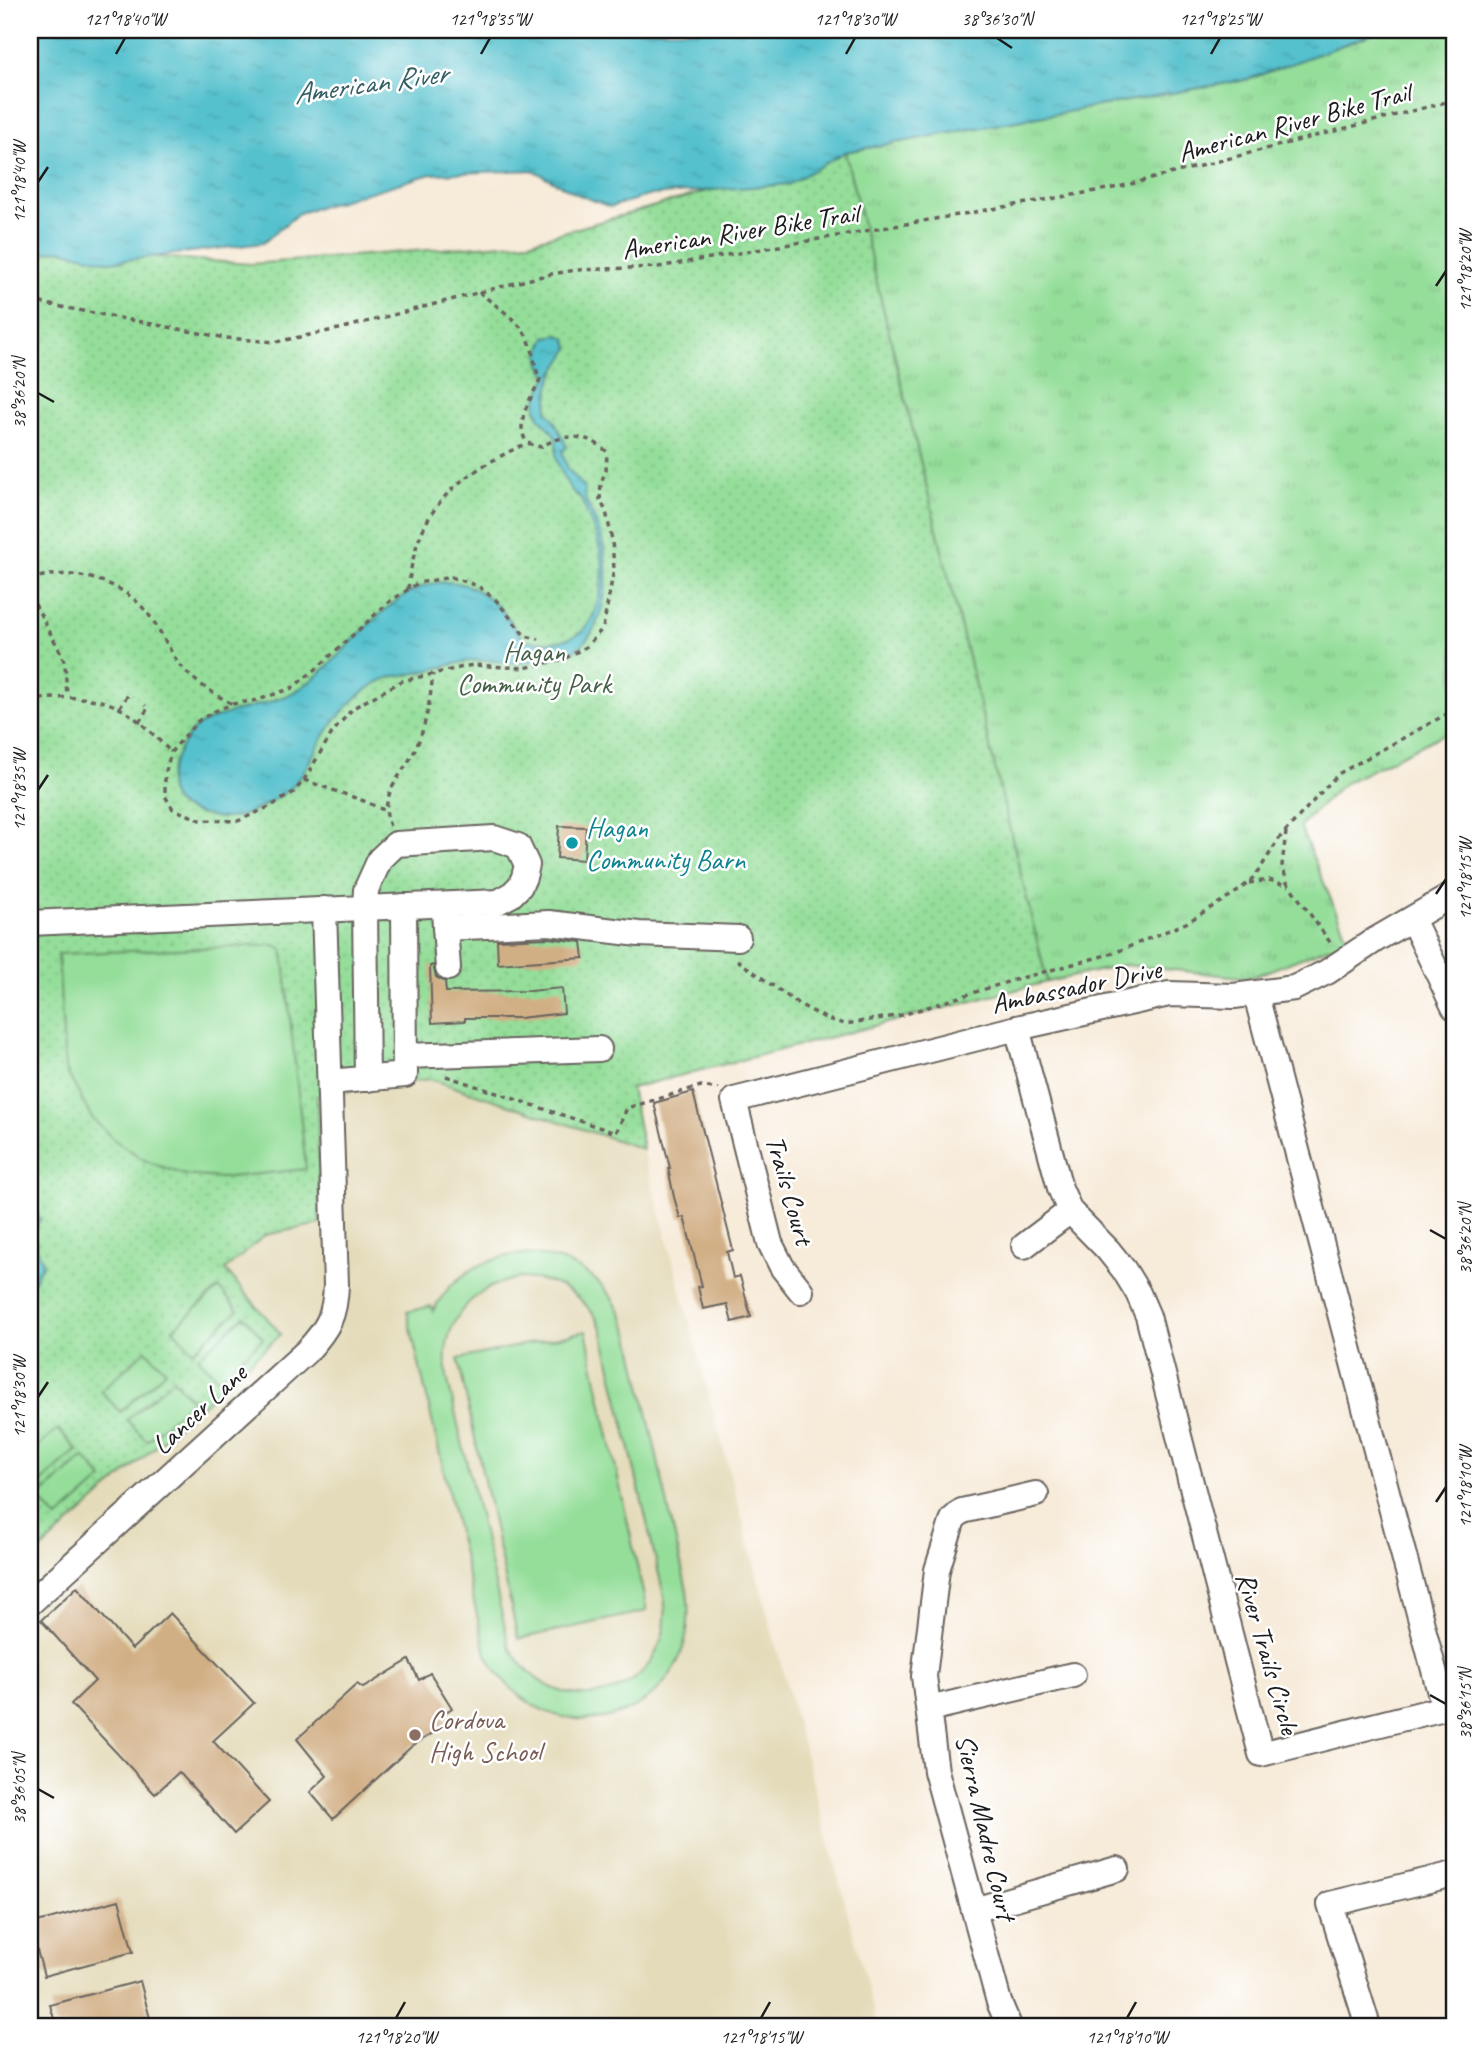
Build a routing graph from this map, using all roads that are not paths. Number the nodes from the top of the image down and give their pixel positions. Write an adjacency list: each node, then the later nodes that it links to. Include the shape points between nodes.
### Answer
1 (1454, 894): 6 (street, Ambassador Drive)
2 (404, 906): 3 (street); 5 (street); 14 (street)
3 (365, 907): 4 (street); 5 (street, via 366,890 380,859 396,844 494,838 518,846 527,865 520,886 511,895); 15 (street)
4 (324, 909): 7 (street); 16 (street, Lancer Lane)
5 (444, 916): 8 (street, via 549,923); 9 (street)
6 (1412, 919): 10 (street, Ambassador Drive, via 1294,988); 11 (street)
7 (30, 923)
8 (734, 946)
9 (448, 968)
10 (1256, 995): 12 (street, Ambassador Drive, via 1169,993); 18 (street, River Trails Circle, via 1444,1708 1261,1754 1147,1317 1124,1270)
11 (1454, 1007)
12 (1017, 1028): 17 (street, Ambassador Drive); 18 (street, River Trails Circle, via 1059,1188)
13 (599, 1049): 14 (street)
14 (405, 1065): 15 (street)
15 (367, 1079): 16 (street)
16 (330, 1082): 22 (street, Lancer Lane, via 336,1304 330,1323 308,1350)
17 (734, 1100): 20 (street, Trails Court, via 771,1243)
18 (1070, 1211): 19 (street)
19 (1024, 1246)
20 (801, 1291)
21 (1036, 1494): 24 (street, Sierra Madre Court, via 962,1511 953,1519 937,1570 931,1611 924,1676)
22 (30, 1603)
23 (1073, 1675): 24 (street)
24 (929, 1709): 27 (street, Sierra Madre Court, via 936,1771)
25 (1117, 1869): 27 (street)
26 (1454, 1874): 29 (street, via 1330,1904)
27 (974, 1910): 28 (street, Sierra Madre Court)
28 (1009, 2026)
29 (1368, 2026)

